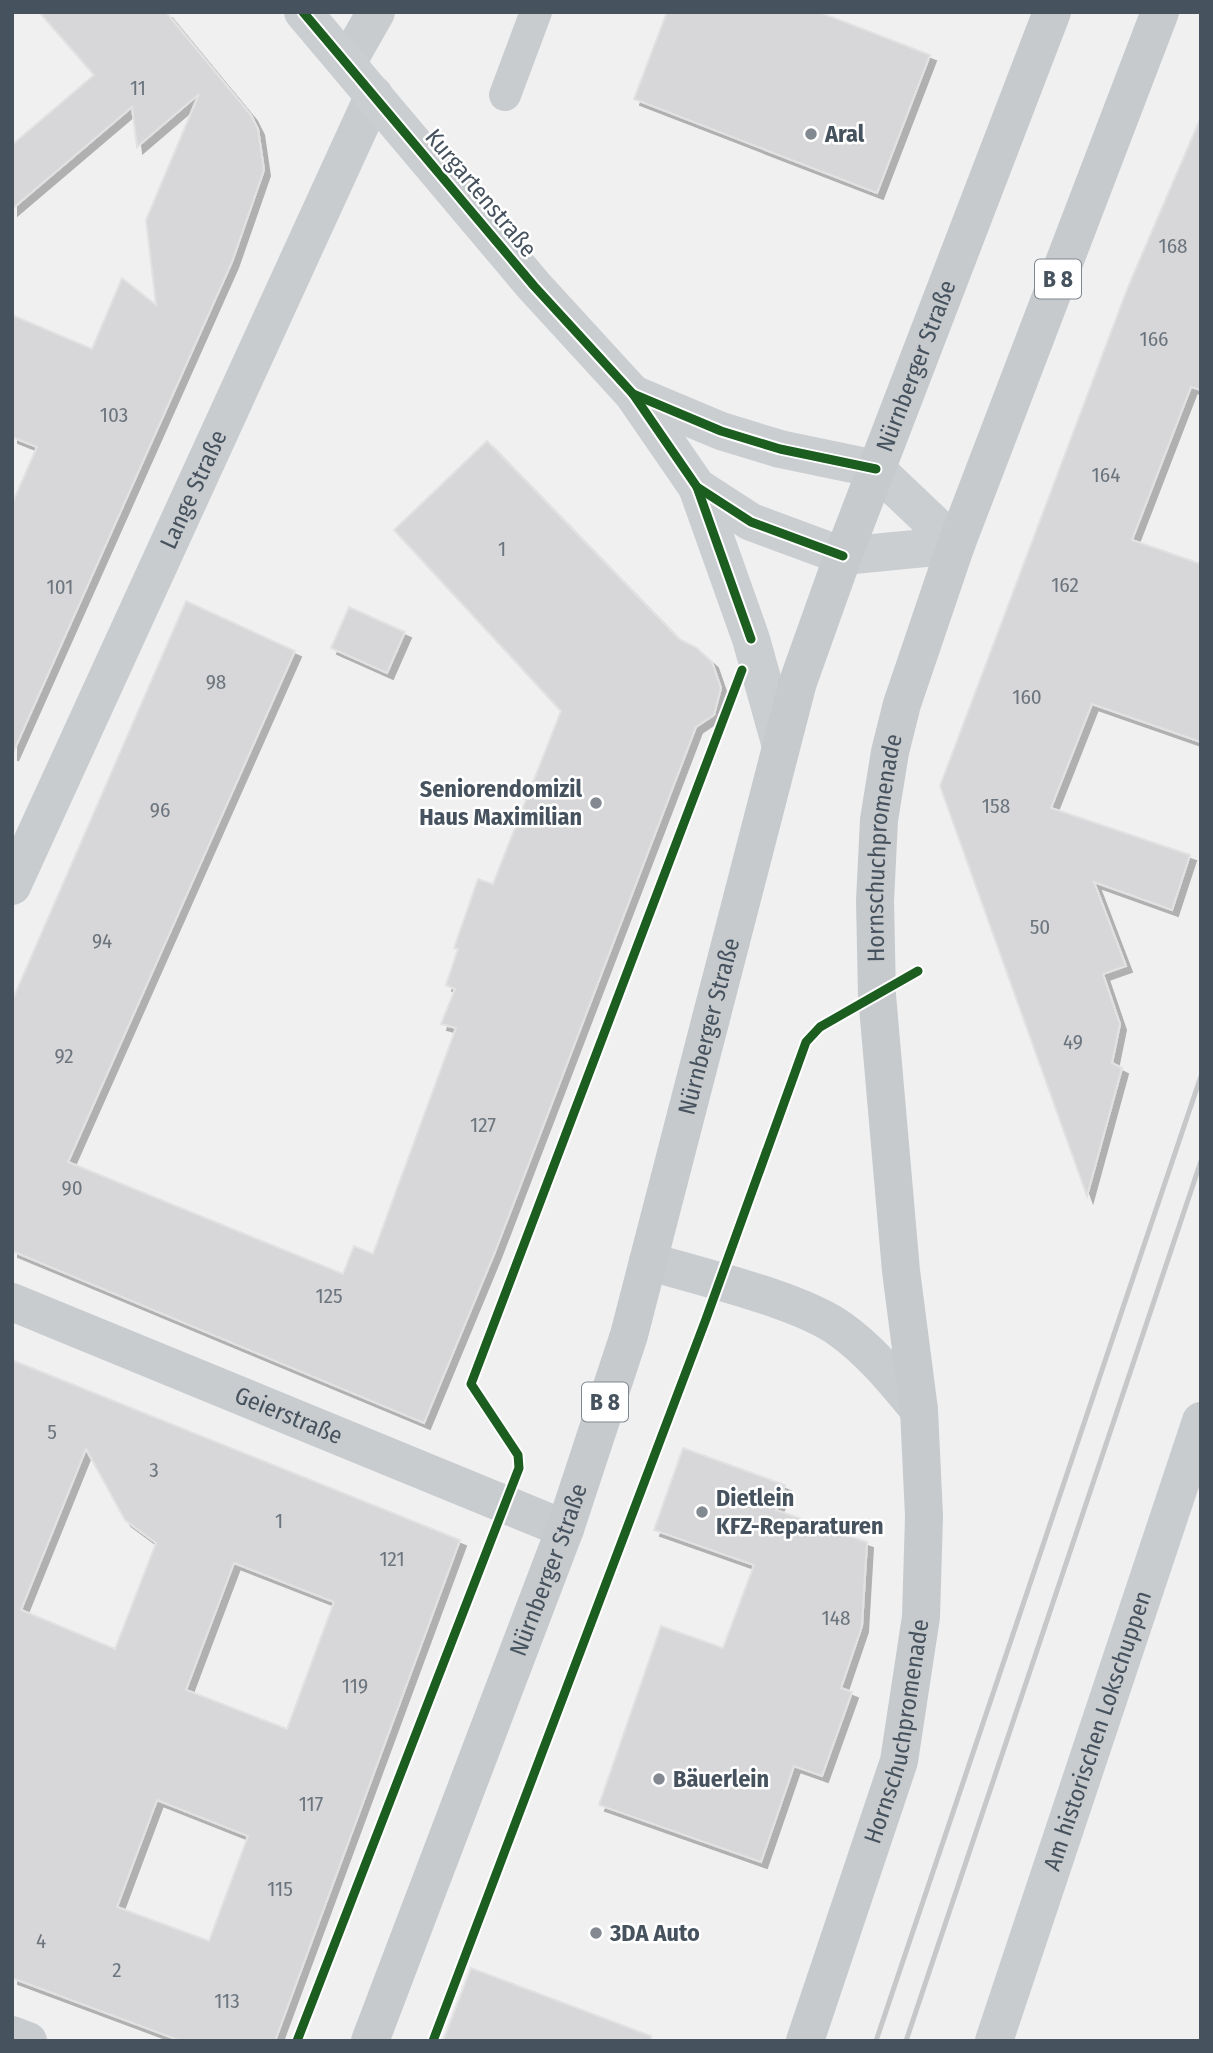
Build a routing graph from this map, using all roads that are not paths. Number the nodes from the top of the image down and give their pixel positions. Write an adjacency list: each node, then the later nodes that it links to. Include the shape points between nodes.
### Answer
1 (303, 12): 6 (street, Kurgartenstraße)
2 (376, 12): 6 (street)
3 (536, 12): 8 (lane)
4 (1052, 12): 10 (main road, Nürnberger Straße / B 8)
5 (1160, 12): 12 (main road, B 8)
6 (347, 63): 7 (street, Kurgartenstraße)
7 (374, 94): 9 (street, Kurgartenstraße, via 534,286); 15 (street, Lange Straße)
8 (505, 95)
9 (633, 394): 10 (street, Kurgartenstraße, via 733,435); 11 (street, Kurgartenstraße)
10 (876, 469): 12 (street); 13 (main road, Nürnberger Straße / B 8)
11 (697, 486): 13 (street, Kurgartenstraße, via 751,522); 14 (street, via 751,639)
12 (956, 545): 13 (street, Kurgartenstraße); 18 (main road, Hornschuchpromenade / B 8, via 890,752 879,820 875,901 877,995 891,1161)
13 (842, 556): 14 (main road, Nürnberger Straße / B 8)
14 (780, 743): 16 (main road, Nürnberger Straße / B 8)
15 (12, 886)
16 (648, 1261): 18 (street, via 796,1307 839,1328 878,1361); 20 (main road, Nürnberger Straße / B 8, via 629,1335)
17 (12, 1302): 20 (street, Geierstraße)
18 (919, 1410): 24 (main road, Hornschuchpromenade / B 8, via 924,1516 921,1617 899,1761)
19 (1201, 1421): 25 (street, Am historischen Lokschuppen)
20 (565, 1529): 23 (main road, Nürnberger Straße / B 8)
21 (12, 2035): 22 (street)
22 (27, 2041)
23 (370, 2041)
24 (806, 2041)
25 (994, 2041)

